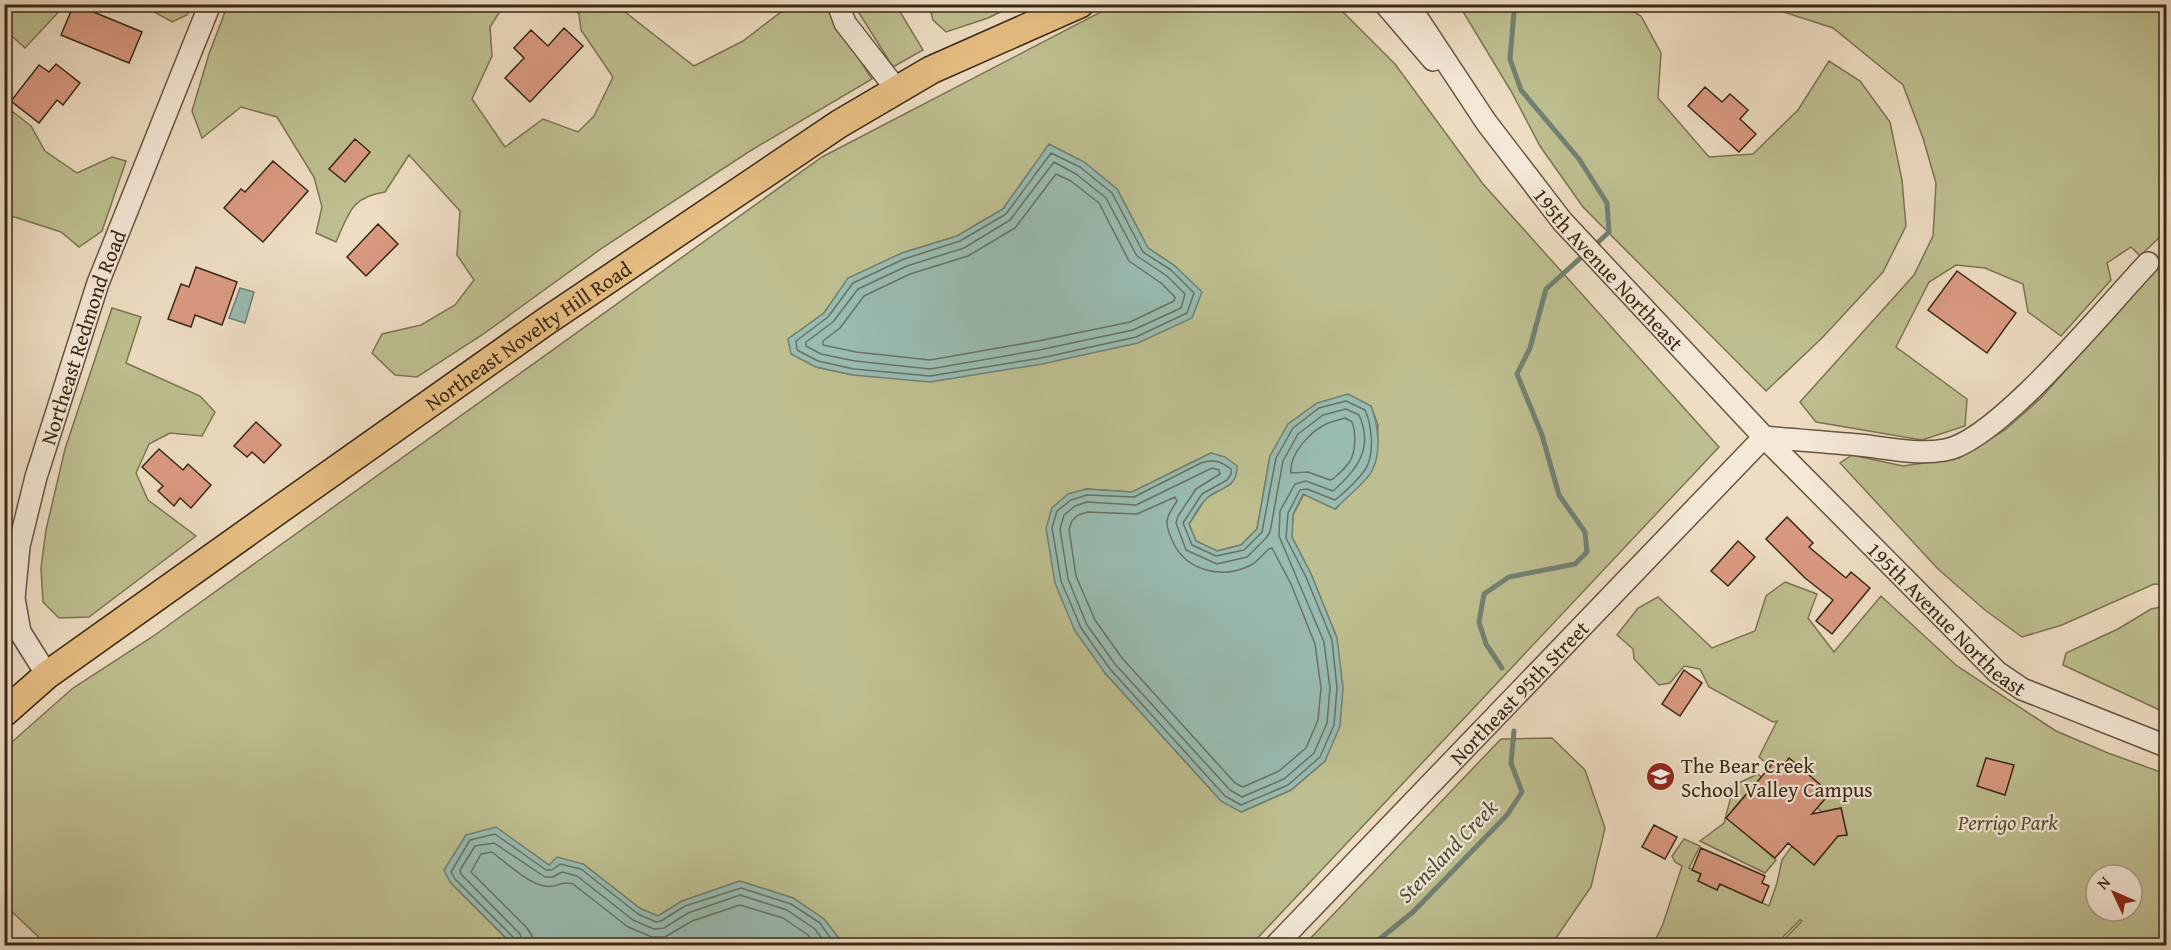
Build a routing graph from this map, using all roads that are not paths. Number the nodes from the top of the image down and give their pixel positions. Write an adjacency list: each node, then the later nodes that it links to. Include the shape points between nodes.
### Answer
1 (210, 4): 11 (street, Northeast Redmond Road, via 98,283 36,477 20,546 14,598 20,632)
2 (838, 4): 7 (street, via 845,23)
3 (1080, 4): 7 (main road, Northeast Novelty Hill Road, via 936,68)
4 (1385, 4): 8 (street)
5 (1408, 4): 8 (street)
6 (1421, 4): 8 (street, via 1468,81)
7 (897, 90): 11 (main road, Northeast Novelty Hill Road, via 839,124 545,322)
8 (1486, 122): 10 (street, 195th Avenue Northeast, via 1562,221)
9 (2148, 263): 10 (street, via 2030,391 1979,434 1948,450 1911,452)
10 (1764, 437): 13 (street, 195th Avenue Northeast, via 1997,672 2022,689); 14 (street, Northeast 95th Street)
11 (47, 675): 12 (main road, Northeast Novelty Hill Road)
12 (4, 712)
13 (2166, 746)
14 (1275, 945)

